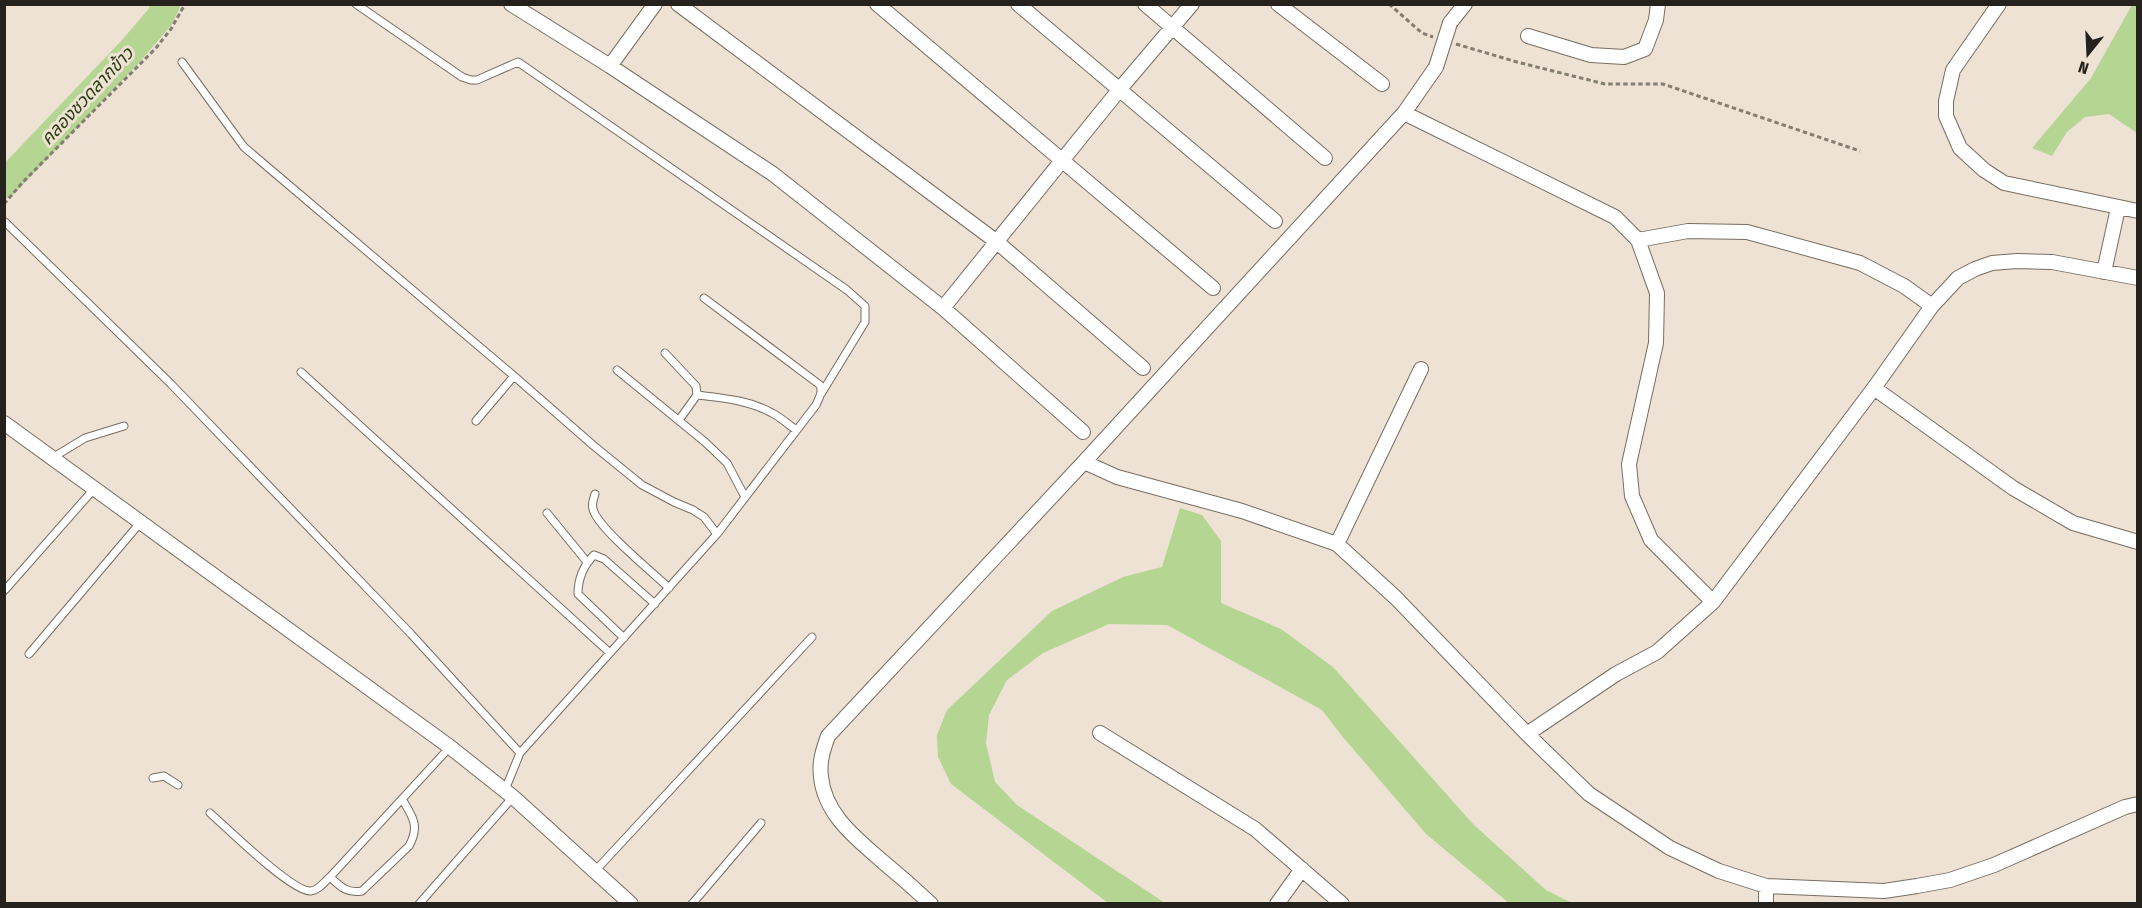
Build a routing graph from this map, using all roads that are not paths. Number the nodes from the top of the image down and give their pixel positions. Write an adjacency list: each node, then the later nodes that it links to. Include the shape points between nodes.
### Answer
1 (356, 4): 41 (lane, via 462,77 477,80 518,62 847,290 865,306 865,322)
2 (511, 4): 16 (street)
3 (655, 4): 16 (street)
4 (678, 4): 27 (street)
5 (877, 4): 21 (street)
6 (1018, 4): 18 (street)
7 (1145, 4): 13 (street)
8 (1192, 4): 13 (street)
9 (1278, 4): 17 (street)
10 (1465, 4): 19 (street, bridge, via 1450,23 1436,67)
11 (1658, 4): 14 (street, via 1645,49 1624,57 1591,55)
12 (1999, 4): 23 (street, via 1953,70 1946,116 1960,148 2004,183)
13 (1173, 28): 18 (street); 20 (street)
14 (1528, 36)
15 (182, 62): 39 (lane, via 244,147)
16 (610, 66): 33 (street, via 773,174)
17 (1382, 84)
18 (1119, 90): 21 (street); 24 (street)
19 (1404, 113): 26 (street, via 1615,217); 50 (street)
20 (1325, 158)
21 (1063, 161): 27 (street); 30 (street)
22 (2138, 212): 23 (street)
23 (2116, 215): 28 (street)
24 (1275, 221)
25 (5, 222): 71 (lane, via 171,384)
26 (1638, 240): 32 (street, via 1688,231 1747,232 1860,262); 62 (street, via 1657,292 1656,343 1629,464 1632,496 1651,540)
27 (998, 242): 33 (street); 35 (street)
28 (2105, 266): 29 (street); 32 (street, via 1992,263 1958,278)
29 (2138, 278)
30 (1213, 288)
31 (704, 298): 41 (lane, via 820,385)
32 (1932, 306): 40 (street)
33 (943, 308): 48 (street)
34 (664, 353): 42 (lane, via 696,386)
35 (1143, 368)
36 (1421, 369): 58 (street)
37 (617, 370): 43 (lane)
38 (301, 372): 66 (lane)
39 (514, 376): 44 (lane); 56 (lane, via 634,478 704,517)
40 (1874, 388): 57 (street, via 2013,488 2073,523); 62 (street)
41 (821, 394): 47 (lane)
42 (697, 395): 43 (lane); 47 (lane, via 757,406)
43 (679, 420): 53 (lane, via 727,463)
44 (476, 421)
45 (4, 423): 49 (street)
46 (124, 426): 49 (lane, via 85,438)
47 (795, 430): 53 (lane)
48 (1083, 432)
49 (52, 458): 51 (street)
50 (1084, 462): 58 (street, via 1117,477 1242,511); 86 (street, via 828,736 820,760 821,778 834,813 847,830)
51 (94, 489): 55 (street); 61 (lane)
52 (595, 494): 60 (lane, via 592,510 597,517)
53 (745, 497): 56 (lane)
54 (547, 513): 59 (lane)
55 (140, 523): 67 (lane); 70 (street)
56 (717, 534): 60 (lane)
57 (2138, 542)
58 (1337, 544): 69 (street, via 1396,598)
59 (587, 562): 63 (lane, via 594,555 604,559); 65 (lane, via 578,594)
60 (669, 588): 63 (lane)
61 (4, 591)
62 (1713, 602): 69 (street, via 1657,652 1616,674)
63 (655, 604): 65 (lane)
64 (812, 637): 80 (lane)
65 (624, 638): 66 (lane)
66 (610, 653): 71 (lane)
67 (28, 654)
68 (1100, 733): 79 (street, via 1255,829)
69 (1527, 734): 82 (street, via 1589,794 1670,848 1719,871)
70 (450, 747): 74 (street); 75 (lane)
71 (520, 753): 74 (lane)
72 (153, 778): 73 (lane, via 164,776)
73 (178, 785)
74 (509, 793): 80 (street); 83 (lane)
75 (402, 799): 81 (lane); 81 (lane, via 415,826 409,846 362,891 352,893)
76 (2138, 804): 82 (street, via 1950,880 1884,891)
77 (210, 813): 81 (lane, via 291,885 311,891)
78 (761, 823): 85 (lane)
79 (1302, 869): 87 (street); 88 (street)
80 (596, 870): 84 (street)
81 (330, 877)
82 (1766, 886): 89 (street)
83 (419, 903)
84 (631, 903)
85 (692, 903)
86 (932, 903)
87 (1277, 903)
88 (1342, 903)
89 (1766, 903)

